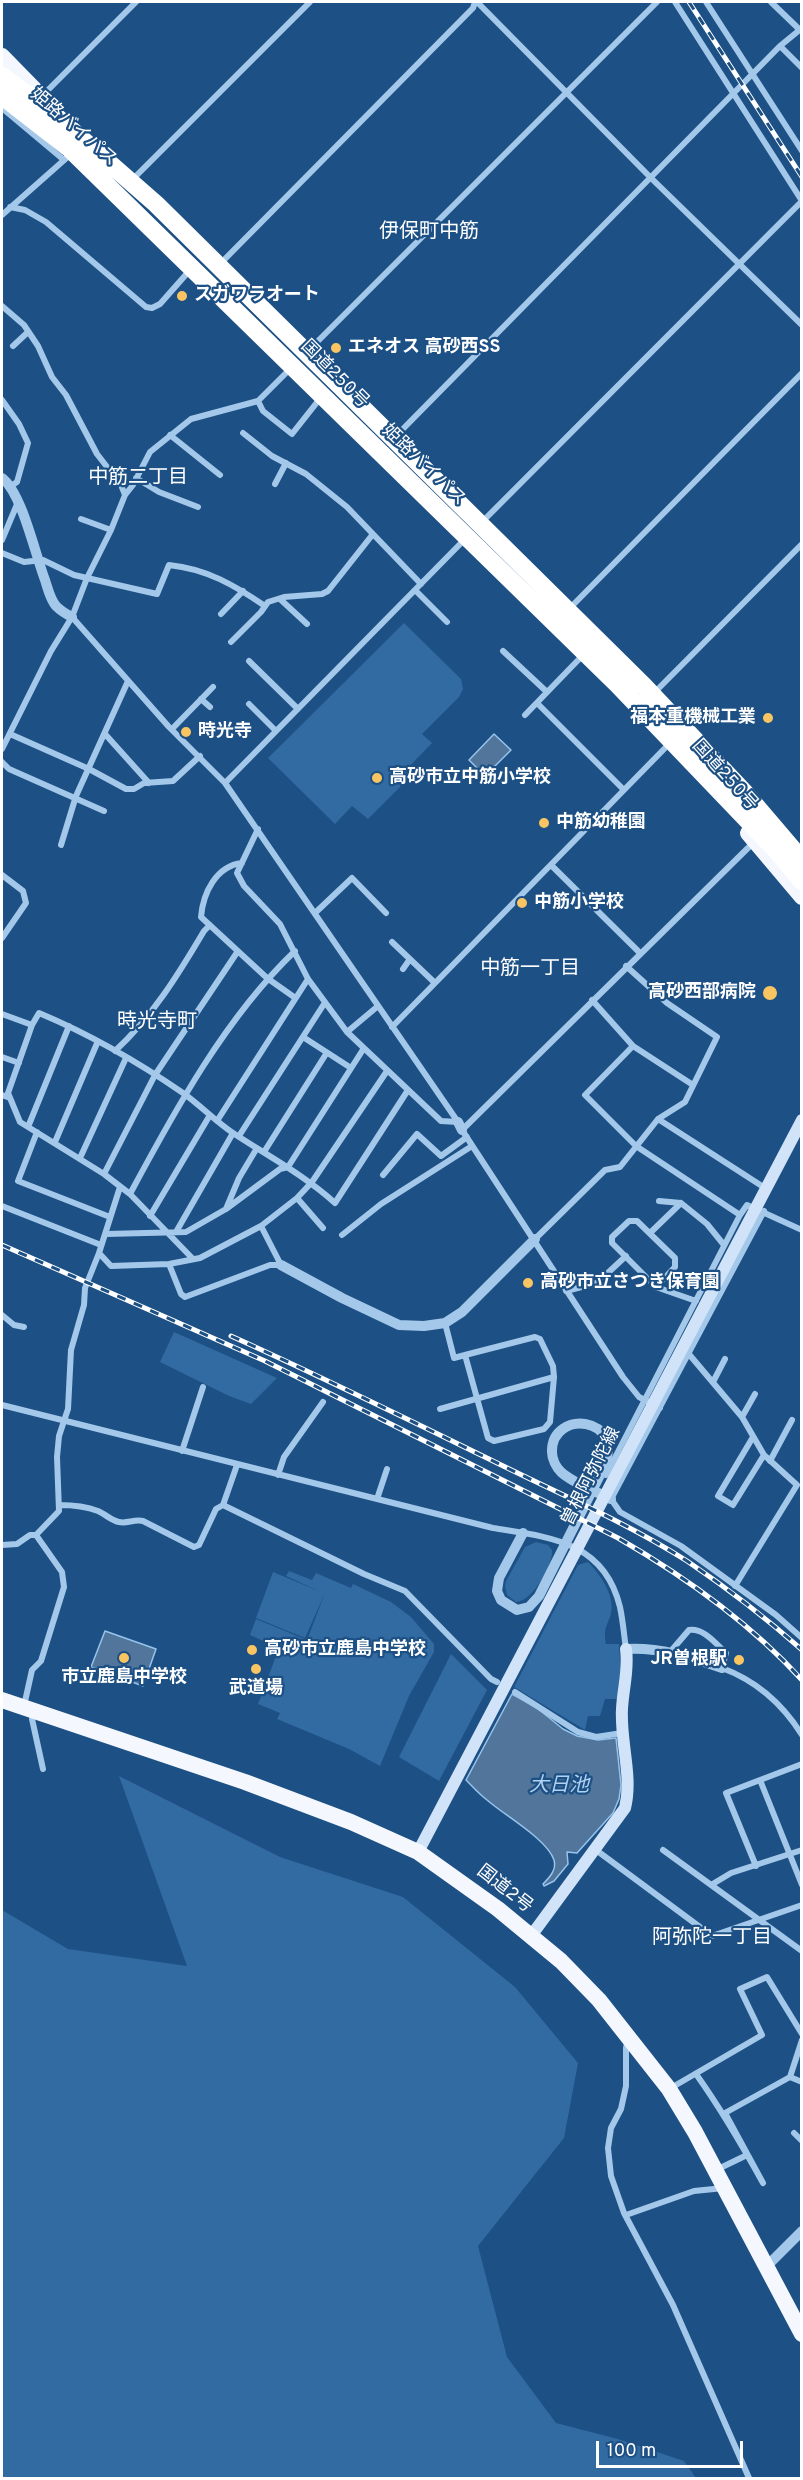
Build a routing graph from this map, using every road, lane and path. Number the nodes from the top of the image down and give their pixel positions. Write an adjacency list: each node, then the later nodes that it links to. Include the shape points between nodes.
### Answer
1 (136, 2): 17 (street)
2 (310, 2): 22 (street)
3 (476, 2): 14 (street); 28 (street)
4 (657, 2): 14 (street)
5 (675, 2): 15 (street)
6 (706, 2): 13 (street)
7 (771, 2): 8 (street)
8 (801, 29): 9 (street)
9 (780, 46): 11 (street); 13 (street)
10 (2, 56): 17 (highway, 国道250号)
11 (801, 68)
12 (2, 75): 20 (highway, 国道250号); 103 (highway, 姫路バイパス, via 51,112 156,204 644,686)
13 (753, 75): 15 (street); 19 (street)
14 (565, 92): 21 (street); 33 (street)
15 (734, 94): 21 (street); 23 (street)
16 (2, 96): 107 (highway, 姫路バイパス, via 70,149 617,684)
17 (41, 96): 22 (highway, 国道250号)
18 (2, 108): 20 (street)
19 (801, 151)
20 (70, 155): 24 (street); 27 (highway, 国道250号)
21 (652, 179): 26 (street); 40 (street)
22 (128, 184): 28 (highway, 国道250号)
23 (801, 201): 26 (street)
24 (10, 207): 25 (street); 27 (street, via 46,222 152,309)
25 (2, 215)
26 (739, 263): 30 (street); 52 (street)
27 (194, 265): 33 (highway, 国道250号)
28 (215, 269): 33 (highway, 国道250号)
29 (2, 306): 31 (street)
30 (801, 325)
31 (28, 332): 32 (street); 47 (street)
32 (13, 346)
33 (299, 360): 35 (highway, 国道250号); 37 (street); 40 (highway, 国道250号)
34 (801, 374): 64 (street)
35 (324, 393): 37 (street, via 292,434 263,411); 52 (highway, 国道250号)
36 (2, 400): 46 (street, via 28,443 17,482)
37 (258, 401): 39 (street, via 191,419)
38 (243, 433): 41 (street)
39 (170, 435): 42 (street); 44 (street, via 150,452)
40 (390, 442): 52 (highway, 国道250号)
41 (286, 463): 45 (street); 53 (street, via 347,507)
42 (220, 475)
43 (2, 478): 46 (street)
44 (136, 478): 47 (street); 49 (street)
45 (275, 484)
46 (11, 486): 48 (street)
47 (125, 495): 51 (street)
48 (19, 501): 54 (street); 57 (street)
49 (198, 507)
50 (81, 519): 51 (street)
51 (111, 530): 58 (street)
52 (474, 530): 59 (street); 64 (highway, 国道250号); 71 (highway, 国道250号)
53 (373, 534): 59 (street); 62 (street, via 328,591)
54 (2, 540)
55 (801, 544): 79 (street)
56 (2, 553): 57 (street, via 24,562)
57 (37, 561): 58 (street); 66 (street, via 52,601)
58 (87, 578): 61 (street, via 156,594 170,565 209,573); 66 (street)
59 (421, 584): 60 (street)
60 (415, 590): 67 (street); 83 (street)
61 (243, 591): 63 (street); 65 (street)
62 (280, 598): 63 (street); 68 (street)
63 (265, 606): 69 (street)
64 (564, 613): 79 (highway, 国道250号)
65 (221, 614)
66 (72, 617): 75 (street); 88 (street)
67 (447, 622)
68 (307, 624)
69 (231, 642)
70 (503, 651): 77 (street)
71 (583, 655): 77 (street); 90 (highway, 国道250号)
72 (249, 661): 73 (street)
73 (258, 670): 74 (street); 83 (street)
74 (251, 677)
75 (128, 681): 85 (street); 87 (street)
76 (213, 687): 78 (street)
77 (547, 692): 80 (street)
78 (201, 699): 82 (street); 85 (street)
79 (649, 699): 102 (highway, 国道250号)
80 (537, 703): 84 (street); 96 (street)
81 (249, 704): 86 (street)
82 (210, 707)
83 (298, 709): 86 (street)
84 (525, 715)
85 (172, 729): 91 (street)
86 (276, 731): 95 (street)
87 (105, 734): 93 (street); 94 (street)
88 (10, 735): 89 (street); 93 (street)
89 (3, 744)
90 (668, 745): 96 (street); 100 (highway, 国道250号)
91 (200, 756): 94 (street, via 173,781); 95 (street)
92 (2, 762): 97 (street, via 9,769)
93 (89, 769): 94 (street, via 126,789); 97 (street)
94 (149, 783)
95 (225, 783): 99 (street)
96 (624, 790): 105 (street)
97 (75, 798): 98 (street); 101 (street)
98 (104, 811)
99 (258, 829): 104 (street); 109 (street)
100 (755, 840): 108 (highway, 国道250号); 118 (street)
101 (61, 844)
102 (801, 855)
103 (801, 860)
104 (242, 863): 112 (street, via 221,870 209,888 201,917); 117 (street, via 237,873 244,886 280,924)
105 (551, 865): 118 (street); 124 (street)
106 (2, 875): 113 (street, via 23,891 26,903)
107 (801, 881)
108 (801, 897)
109 (315, 913): 110 (street, via 352,878); 128 (street)
110 (386, 913)
111 (2, 924): 113 (street)
112 (210, 925): 116 (street); 138 (street, via 172,985 134,1034)
113 (8, 929): 114 (street)
114 (2, 938)
115 (392, 942): 119 (street)
116 (238, 951): 122 (street); 145 (street)
117 (295, 951): 122 (street); 123 (street)
118 (639, 954): 120 (street)
119 (410, 959): 121 (street); 124 (street)
120 (626, 966): 126 (street); 146 (street, via 667,1003 717,1037)
121 (403, 969)
122 (267, 978): 125 (street); 148 (street)
123 (308, 979): 125 (street); 127 (street)
124 (435, 983): 132 (street)
125 (294, 997): 154 (street)
126 (592, 1000): 136 (street); 156 (street)
127 (324, 1004): 133 (street); 134 (street)
128 (378, 1006): 132 (street); 133 (street)
129 (2, 1014): 130 (street)
130 (32, 1025): 131 (street, via 39,1013); 142 (street)
131 (69, 1026): 135 (street); 155 (street)
132 (392, 1027): 156 (street)
133 (347, 1032): 137 (street)
134 (303, 1037): 139 (street); 159 (street)
135 (98, 1041): 138 (street); 160 (street)
136 (633, 1046): 146 (street); 162 (street, via 585,1095)
137 (364, 1048): 143 (street); 144 (street)
138 (115, 1051): 141 (street)
139 (326, 1054): 143 (street); 164 (street)
140 (2, 1057): 142 (street)
141 (126, 1058): 145 (street); 165 (street)
142 (19, 1063): 150 (street)
143 (351, 1068): 166 (street)
144 (387, 1071): 147 (street); 169 (street)
145 (155, 1075): 148 (street); 167 (street)
146 (693, 1084): 152 (street, via 684,1102)
147 (408, 1090): 156 (street, via 441,1121); 169 (street, via 335,1203)
148 (184, 1094): 151 (street); 172 (street)
149 (2, 1095): 150 (street)
150 (10, 1098): 155 (street, via 21,1122)
151 (210, 1115): 154 (street); 180 (street)
152 (658, 1119): 162 (street); 171 (street)
153 (801, 1120): 171 (main road, 曽根阿弥陀線)
154 (217, 1121): 158 (street)
155 (28, 1127): 157 (street)
156 (462, 1130): 161 (street); 168 (street, via 441,1156 417,1134)
157 (37, 1132): 160 (street); 181 (street, via 18,1181)
158 (233, 1132): 159 (street); 186 (street)
159 (239, 1137): 163 (street)
160 (55, 1142): 165 (street)
161 (472, 1146): 189 (street, via 381,1204); 190 (street)
162 (636, 1146): 179 (street); 190 (street, via 620,1167 605,1170)
163 (256, 1148): 164 (street); 177 (street)
164 (264, 1152): 166 (street)
165 (80, 1158): 167 (street)
166 (288, 1167): 169 (street); 177 (street)
167 (104, 1174): 170 (street)
168 (383, 1175)
169 (312, 1182): 173 (street)
170 (120, 1187): 172 (street); 181 (street)
171 (765, 1188): 178 (main road, 曽根阿弥陀線)
172 (130, 1194): 180 (street)
173 (297, 1198): 182 (street); 183 (street)
174 (659, 1201): 175 (street)
175 (681, 1203): 187 (street); 192 (street, via 707,1224)
176 (2, 1206): 191 (street)
177 (226, 1209): 186 (street, via 186,1232)
178 (760, 1209): 179 (street, via 747,1205); 184 (street); 204 (street); 235 (main road, 曽根阿弥陀線)
179 (740, 1215): 192 (street)
180 (150, 1216): 185 (street)
181 (110, 1217): 188 (street)
182 (261, 1226): 195 (street); 197 (street)
183 (323, 1228)
184 (801, 1230)
185 (167, 1232): 186 (street); 188 (street); 195 (street)
186 (176, 1232)
187 (650, 1233): 194 (street, via 637,1221 629,1221 612,1237 612,1243); 198 (street, via 675,1258 675,1267)
188 (106, 1234): 191 (street)
189 (342, 1235)
190 (535, 1239): 199 (street); 202 (street, via 462,1312)
191 (101, 1245): 193 (street)
192 (724, 1245): 200 (street)
193 (99, 1253): 196 (street, via 111,1266); 219 (street, via 85,1288 71,1350 70,1392)
194 (626, 1256): 198 (street); 199 (street, via 597,1283)
195 (194, 1259): 196 (street)
196 (169, 1264): 197 (street, via 185,1297)
197 (281, 1264): 202 (street, via 399,1325)
198 (656, 1287): 200 (street)
199 (566, 1291): 212 (street, via 623,1377)
200 (696, 1301): 212 (street)
201 (2, 1315): 203 (street)
202 (445, 1323): 205 (street, via 454,1358)
203 (24, 1328)
204 (688, 1353): 208 (street); 215 (street)
205 (465, 1355): 207 (street, via 535,1337 540,1339 553,1366); 211 (street)
206 (725, 1359): 208 (street)
207 (554, 1377): 211 (street); 211 (street, via 550,1422 544,1429 494,1441 488,1438)
208 (713, 1382): 217 (street)
209 (203, 1387): 221 (street)
210 (755, 1395): 217 (street)
211 (477, 1397): 216 (street)
212 (645, 1400): 215 (street); 227 (street)
213 (323, 1402): 226 (street, via 284,1457)
214 (2, 1405): 219 (street)
215 (660, 1408): 229 (street)
216 (440, 1409)
217 (742, 1417): 220 (street)
218 (792, 1420): 223 (street)
219 (64, 1421): 221 (street); 230 (street, via 57,1457)
220 (753, 1437): 222 (street); 222 (street, via 718,1496 733,1505)
221 (182, 1451): 224 (street)
222 (764, 1455): 223 (street)
223 (770, 1461): 236 (street, via 797,1485)
224 (237, 1465): 226 (street); 231 (street)
225 (387, 1469): 228 (street)
226 (278, 1475): 228 (street)
227 (597, 1491): 229 (street); 235 (street, via 585,1485 560,1472 552,1455 557,1436 568,1426 590,1424 601,1431 608,1454)
228 (377, 1499): 232 (street)
229 (611, 1499): 236 (street, via 620,1512 681,1546)
230 (59, 1505): 231 (street, via 96,1510 116,1522 143,1521 194,1547 199,1545 216,1509); 233 (street, via 59,1510)
231 (223, 1505): 241 (street, via 405,1592)
232 (523, 1533): 235 (street, via 497,1585 501,1600 511,1608 523,1609 534,1603); 238 (street, via 560,1541 602,1567 620,1607)
233 (36, 1535): 234 (street, via 30,1534 17,1544); 244 (street, via 62,1572 64,1587 41,1661 32,1670)
234 (2, 1545)
235 (568, 1551): 253 (main road, 曽根阿弥陀線)
236 (735, 1586): 237 (street)
237 (801, 1638)
238 (626, 1648): 239 (street); 245 (main road, via 628,1674)
239 (670, 1651): 240 (street); 240 (street, via 682,1635 696,1629 726,1653)
240 (722, 1668): 246 (street, via 758,1685 787,1714)
241 (497, 1682)
242 (516, 1692): 245 (street, via 578,1732 596,1737)
243 (2, 1700): 244 (highway, 国道2号)
244 (30, 1709): 248 (street); 253 (highway, 国道2号, via 245,1782)
245 (622, 1733): 250 (main road, via 628,1798 619,1819)
246 (801, 1735)
247 (801, 1764): 249 (street)
248 (43, 1769)
249 (760, 1780): 254 (street); 255 (street, via 726,1794)
250 (596, 1850): 259 (street, via 712,1935); 260 (main road)
251 (663, 1850): 256 (street)
252 (801, 1850): 254 (street)
253 (418, 1852): 260 (highway, 国道2号)
254 (791, 1854): 255 (street); 257 (street)
255 (756, 1866): 256 (street)
256 (711, 1885): 259 (street)
257 (801, 1885)
258 (801, 1905): 259 (street)
259 (760, 1920): 261 (street)
260 (531, 1936): 263 (highway, 国道2号, via 561,1961)
261 (801, 1951)
262 (801, 2034): 265 (street, via 767,1977 740,1989 762,2035)
263 (629, 2035): 273 (highway, 国道2号, via 669,2089); 275 (street, via 626,2086 608,2148 611,2176)
264 (801, 2040): 266 (street)
265 (696, 2074): 268 (street); 269 (street)
266 (790, 2077): 267 (street); 269 (street)
267 (801, 2082)
268 (676, 2085)
269 (724, 2114): 272 (street); 272 (street, via 763,2183)
270 (794, 2133): 271 (street)
271 (801, 2141)
272 (747, 2155): 273 (street)
273 (715, 2170): 274 (highway, 国道2号)
274 (724, 2188): 275 (street, via 694,2191); 277 (highway, 国道2号)
275 (626, 2216): 279 (street, via 673,2305)
276 (801, 2231): 277 (street)
277 (766, 2267): 278 (highway, 国道2号)
278 (801, 2334)
279 (749, 2478)

